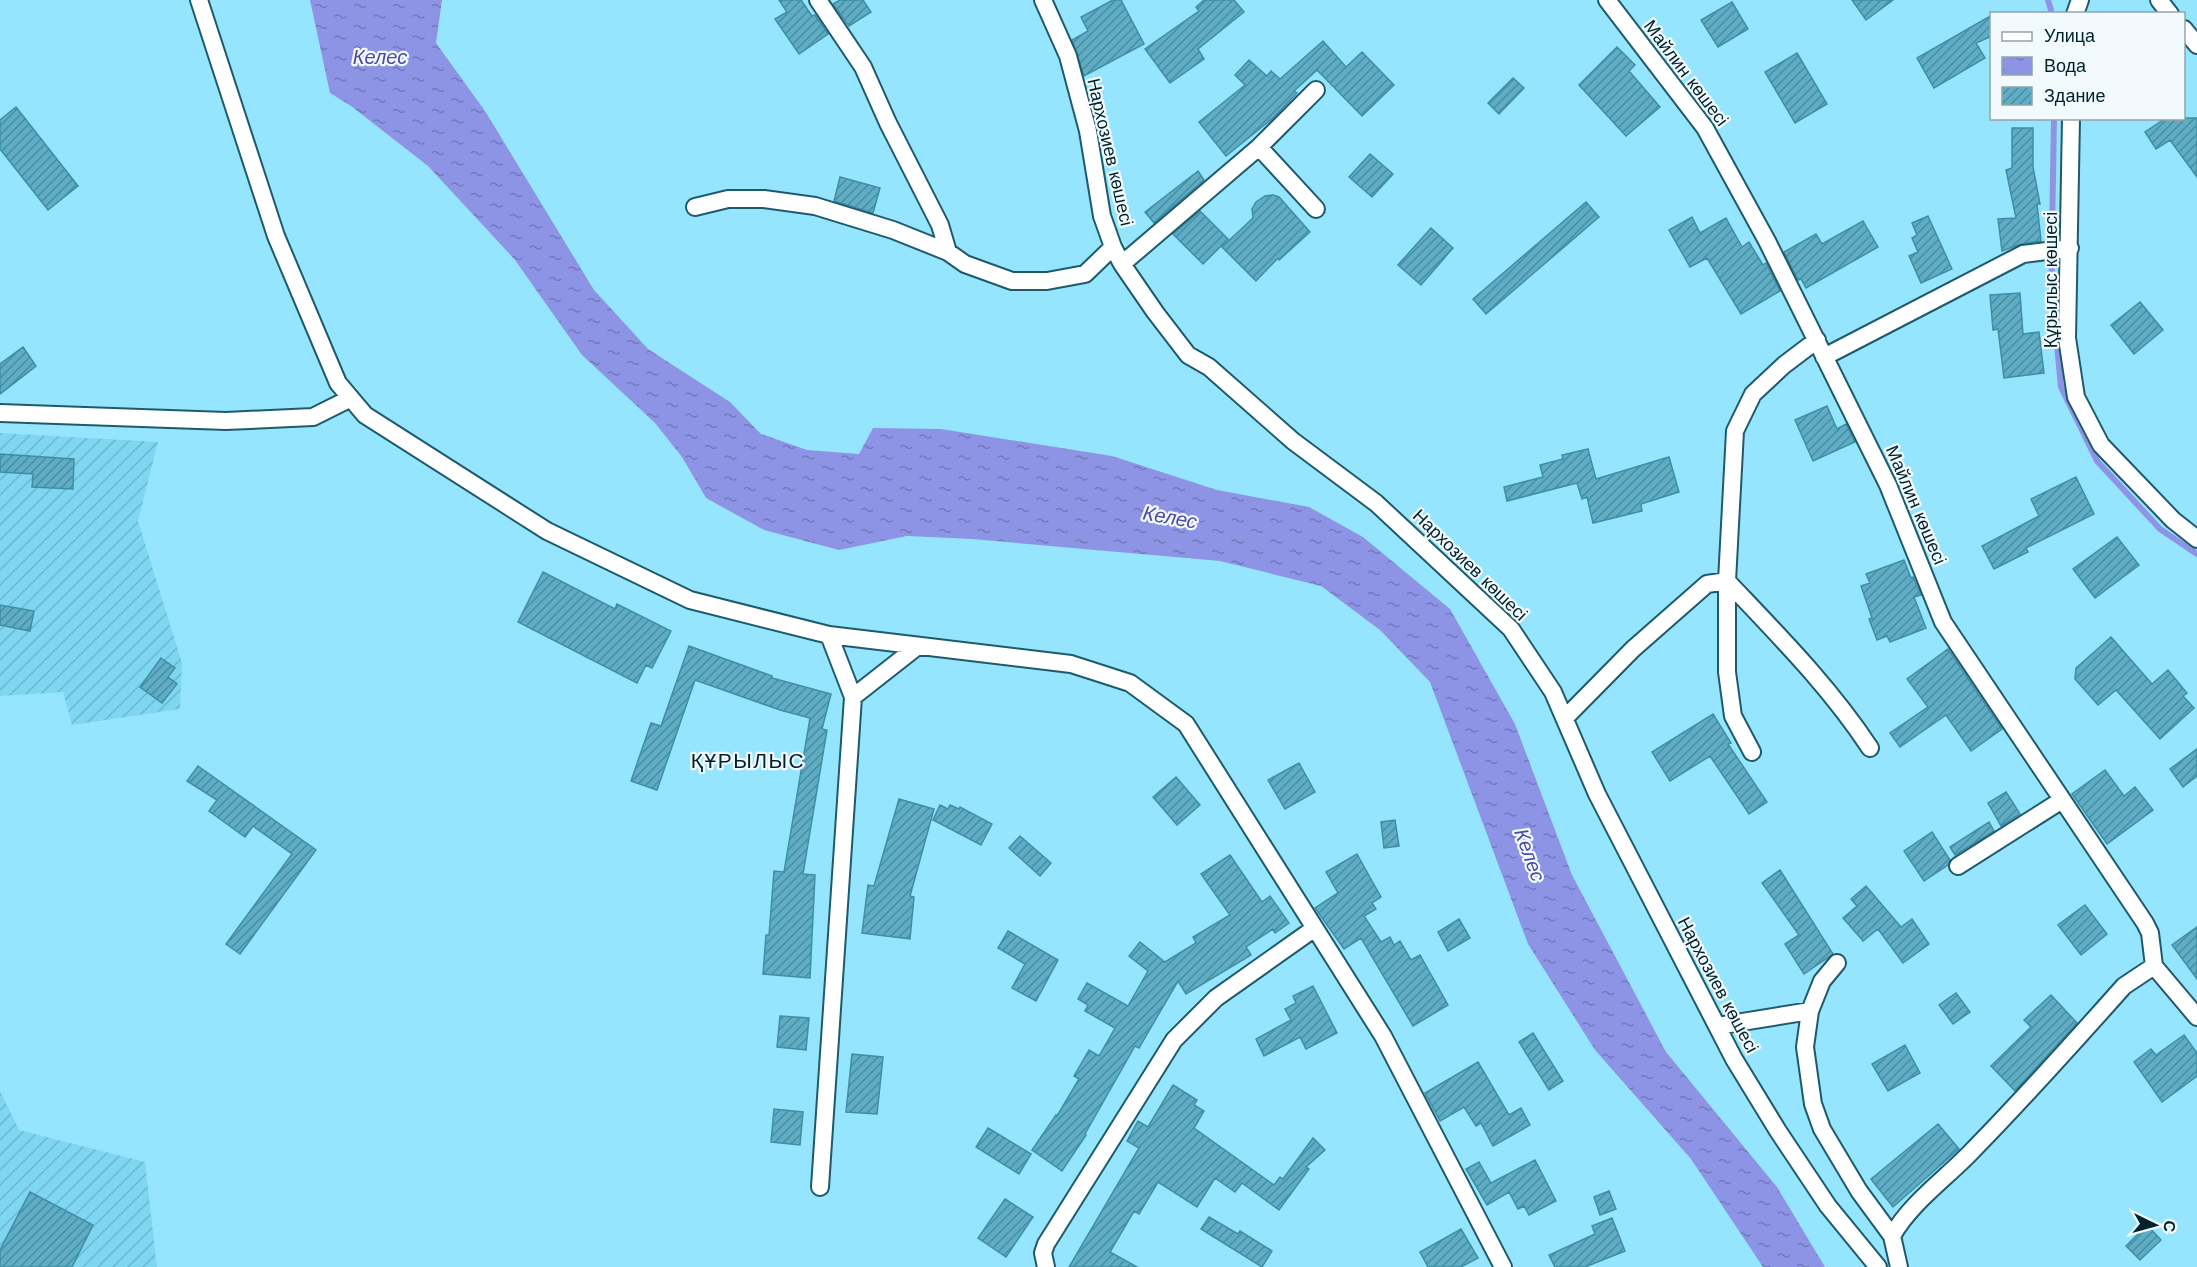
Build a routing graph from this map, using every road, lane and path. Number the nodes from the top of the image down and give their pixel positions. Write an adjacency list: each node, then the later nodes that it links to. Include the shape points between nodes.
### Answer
1 (199, 0): 20 (street, via 276,236 338,383)
2 (818, 0): 16 (street, via 863,67 940,225)
3 (1043, 0): 14 (street, Нархозиев көшесі, via 1068,56 1088,131 1102,216)
4 (1607, 0): 18 (street, Майлин көшесі, via 1705,128)
5 (2159, 0): 6 (street)
6 (2168, 12)
7 (2185, 30): 8 (street)
8 (2197, 45)
9 (1316, 90): 11 (street)
10 (2071, 120): 15 (street, Құрылыс көшесі)
11 (1259, 147): 13 (street); 17 (street)
12 (695, 207): 16 (street, via 728,199 814,206)
13 (1316, 209)
14 (1113, 247): 16 (street, via 1085,274 1047,281 1012,281 965,264); 17 (street, Нархозиев көшесі)
15 (2070, 248): 19 (street, via 2023,254); 22 (street, Құрылыс көшесі, via 2067,338 2076,397 2101,445 2173,520)
16 (948, 252)
17 (1122, 264): 27 (street, Нархозиев көшесі, via 1188,355 1376,503 1511,629 1553,692)
18 (1817, 339): 19 (street, Майлин көшесі); 23 (street, via 1753,394 1735,431)
19 (1824, 357): 30 (street, Майлин көшесі, via 1888,485 1943,622)
20 (351, 398): 21 (street, via 313,417 258,420); 24 (street, via 365,415 547,531 690,600)
21 (0, 413)
22 (2197, 538)
23 (1727, 581): 27 (street, via 1707,584 1633,649); 28 (street, via 1823,683); 29 (street, via 1727,672 1733,716)
24 (829, 635): 25 (street); 26 (street)
25 (918, 646): 26 (street); 32 (street, via 1071,664 1130,683 1186,724)
26 (853, 697): 38 (street)
27 (1565, 718): 37 (street, Нархозиев көшесі, via 1597,794)
28 (1870, 748)
29 (1752, 752)
30 (2062, 800): 31 (street); 34 (street, Майлин көшесі, via 2145,923)
31 (1958, 866)
32 (1315, 928): 40 (street, via 1216,998 1174,1040 1046,1244); 41 (street, via 1383,1036)
33 (1837, 963): 35 (street, via 1822,981)
34 (2154, 966): 36 (street); 39 (street, via 2124,986)
35 (1810, 1011): 37 (street); 39 (street, via 1805,1047 1813,1104 1822,1130)
36 (2197, 1017)
37 (1718, 1026): 42 (street, Нархозиев көшесі, via 1797,1160 1828,1206)
38 (820, 1187)
39 (1892, 1236): 43 (street)
40 (1046, 1267)
41 (1503, 1267)
42 (1878, 1267)
43 (1899, 1267)

